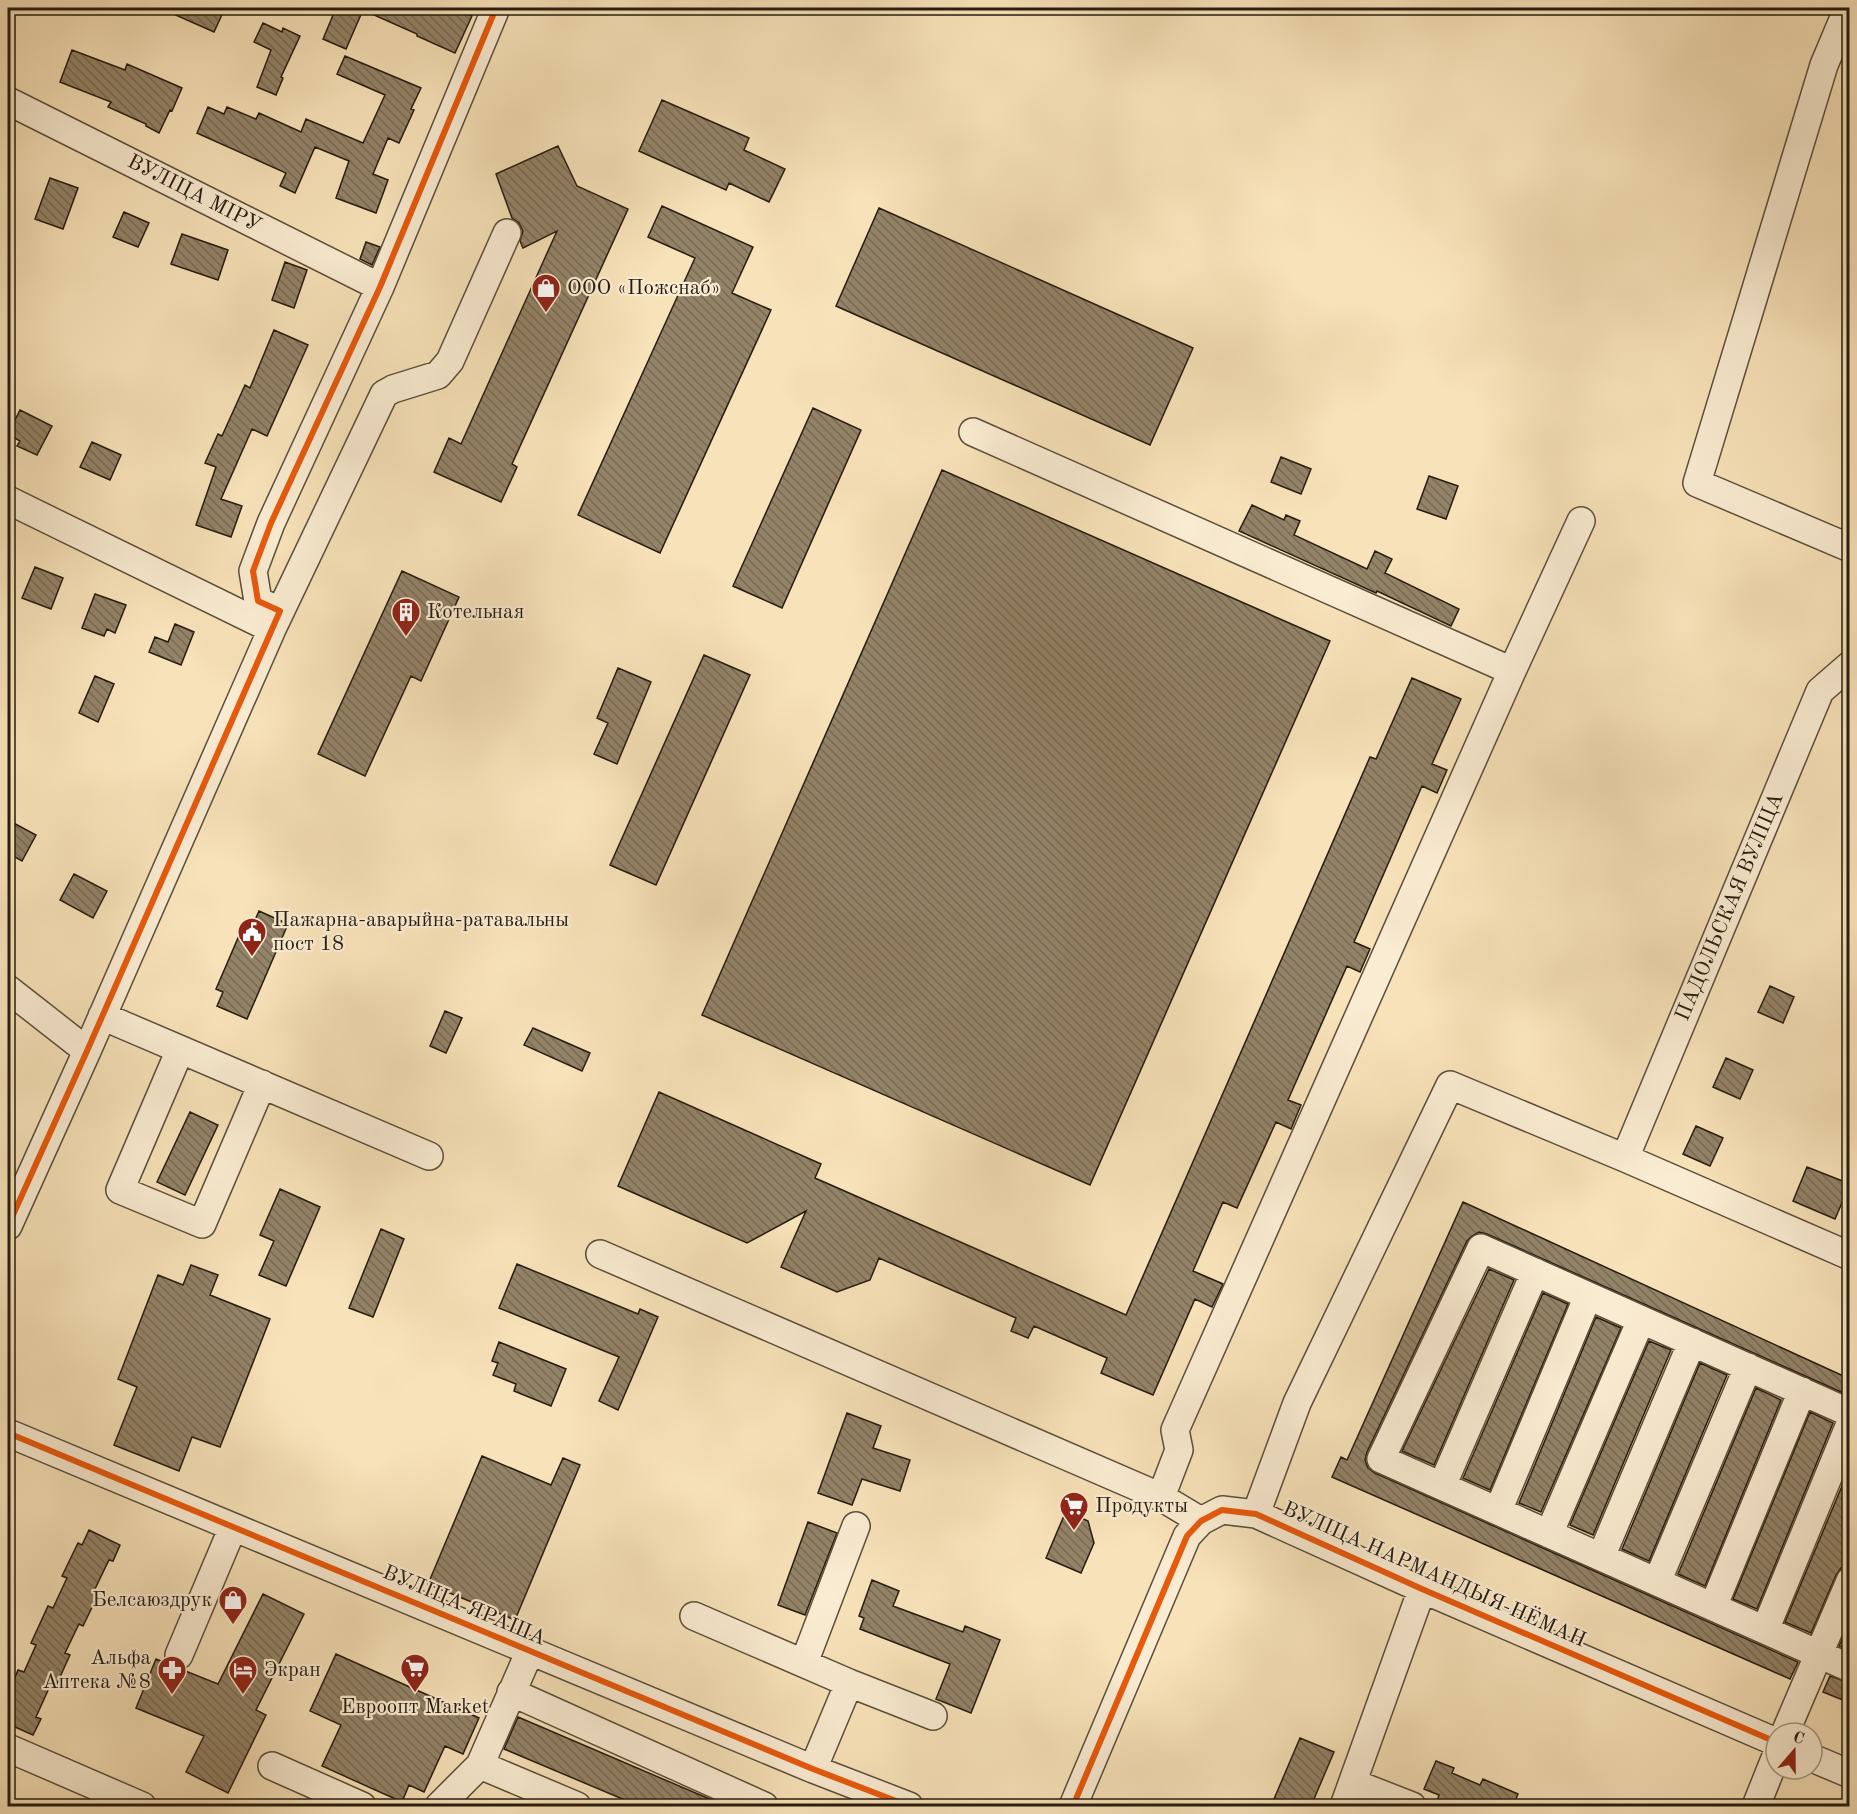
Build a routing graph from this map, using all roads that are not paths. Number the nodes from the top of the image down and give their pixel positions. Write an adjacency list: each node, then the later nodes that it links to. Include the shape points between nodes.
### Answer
1 (496, 8): 5 (street)
2 (1848, 8): 9 (street, via 1824,65 1697,483)
3 (8, 101): 5 (street, ВУЛІЦА МІРУ)
4 (507, 233): 10 (street, via 450,361 438,375 384,394)
5 (380, 288): 10 (street, via 271,523 253,571 258,601)
6 (973, 432): 12 (street)
7 (8, 500): 10 (street, via 245,616)
8 (1581, 521): 12 (street)
9 (1850, 548)
10 (276, 620): 14 (street)
11 (1850, 665): 19 (street, ПАДОЛЬСКАЯ ВУЛІЦА, via 1820,691)
12 (1512, 671): 33 (street, via 1175,1430 1179,1450)
13 (8, 989): 16 (street)
14 (102, 1016): 15 (street); 16 (street)
15 (180, 1050): 17 (street); 17 (street, via 120,1190 202,1224)
16 (87, 1051): 20 (street)
17 (262, 1084): 18 (street)
18 (429, 1156)
19 (1625, 1158): 22 (street); 35 (street, via 1450,1085 1297,1403)
20 (10, 1216)
21 (600, 1254): 33 (street)
22 (1850, 1256)
23 (1534, 1272): 24 (street); 32 (street); 32 (street, via 1481,1248 1381,1459)
24 (1588, 1296): 25 (street); 34 (street)
25 (1641, 1320): 26 (street); 39 (street)
26 (1692, 1342): 27 (street); 40 (street)
27 (1748, 1368): 28 (street); 42 (street)
28 (1802, 1391): 29 (street); 44 (street)
29 (1850, 1413)
30 (1850, 1424): 46 (street)
31 (8, 1433): 38 (street, ВУЛІЦА ЯРАША)
32 (1442, 1486): 34 (street)
33 (1161, 1497): 36 (street)
34 (1498, 1511): 39 (street)
35 (1256, 1514): 36 (street, ВУЛІЦА НАРМАНДЫЯ-НЁМАН, via 1222,1510); 43 (street, ВУЛІЦА НАРМАНДЫЯ-НЁМАН)
36 (1201, 1521): 71 (street, via 1187,1536)
37 (856, 1526): 50 (street)
38 (233, 1527): 47 (street, ВУЛІЦА ЯРАША); 49 (street)
39 (1549, 1534): 40 (street)
40 (1600, 1557): 42 (street)
41 (1850, 1581): 48 (street)
42 (1658, 1582): 44 (street)
43 (1422, 1589): 56 (street, ВУЛІЦА НАРМАНДЫЯ-НЁМАН); 64 (street)
44 (1713, 1607): 46 (street)
45 (694, 1616): 50 (street)
46 (1765, 1630): 48 (street)
47 (530, 1651): 53 (street); 61 (street, ВУЛІЦА ЯРАША)
48 (1817, 1654): 51 (street); 55 (street)
49 (179, 1655)
50 (804, 1663): 52 (street)
51 (1850, 1668)
52 (849, 1683): 54 (street); 61 (street)
53 (511, 1692): 59 (street); 69 (street)
54 (933, 1716)
55 (1790, 1721)
56 (1764, 1737)
57 (8, 1748): 65 (street)
58 (1824, 1763): 62 (street)
59 (480, 1765): 67 (street); 68 (street)
60 (272, 1766): 66 (street)
61 (813, 1769): 70 (street, ВУЛІЦА ЯРАША)
62 (1850, 1774)
63 (1766, 1781): 73 (street)
64 (1349, 1795): 72 (street)
65 (142, 1806)
66 (362, 1806)
67 (440, 1806)
68 (577, 1806)
69 (764, 1806)
70 (909, 1806)
71 (1073, 1806)
72 (1412, 1806)
73 (1756, 1806)

